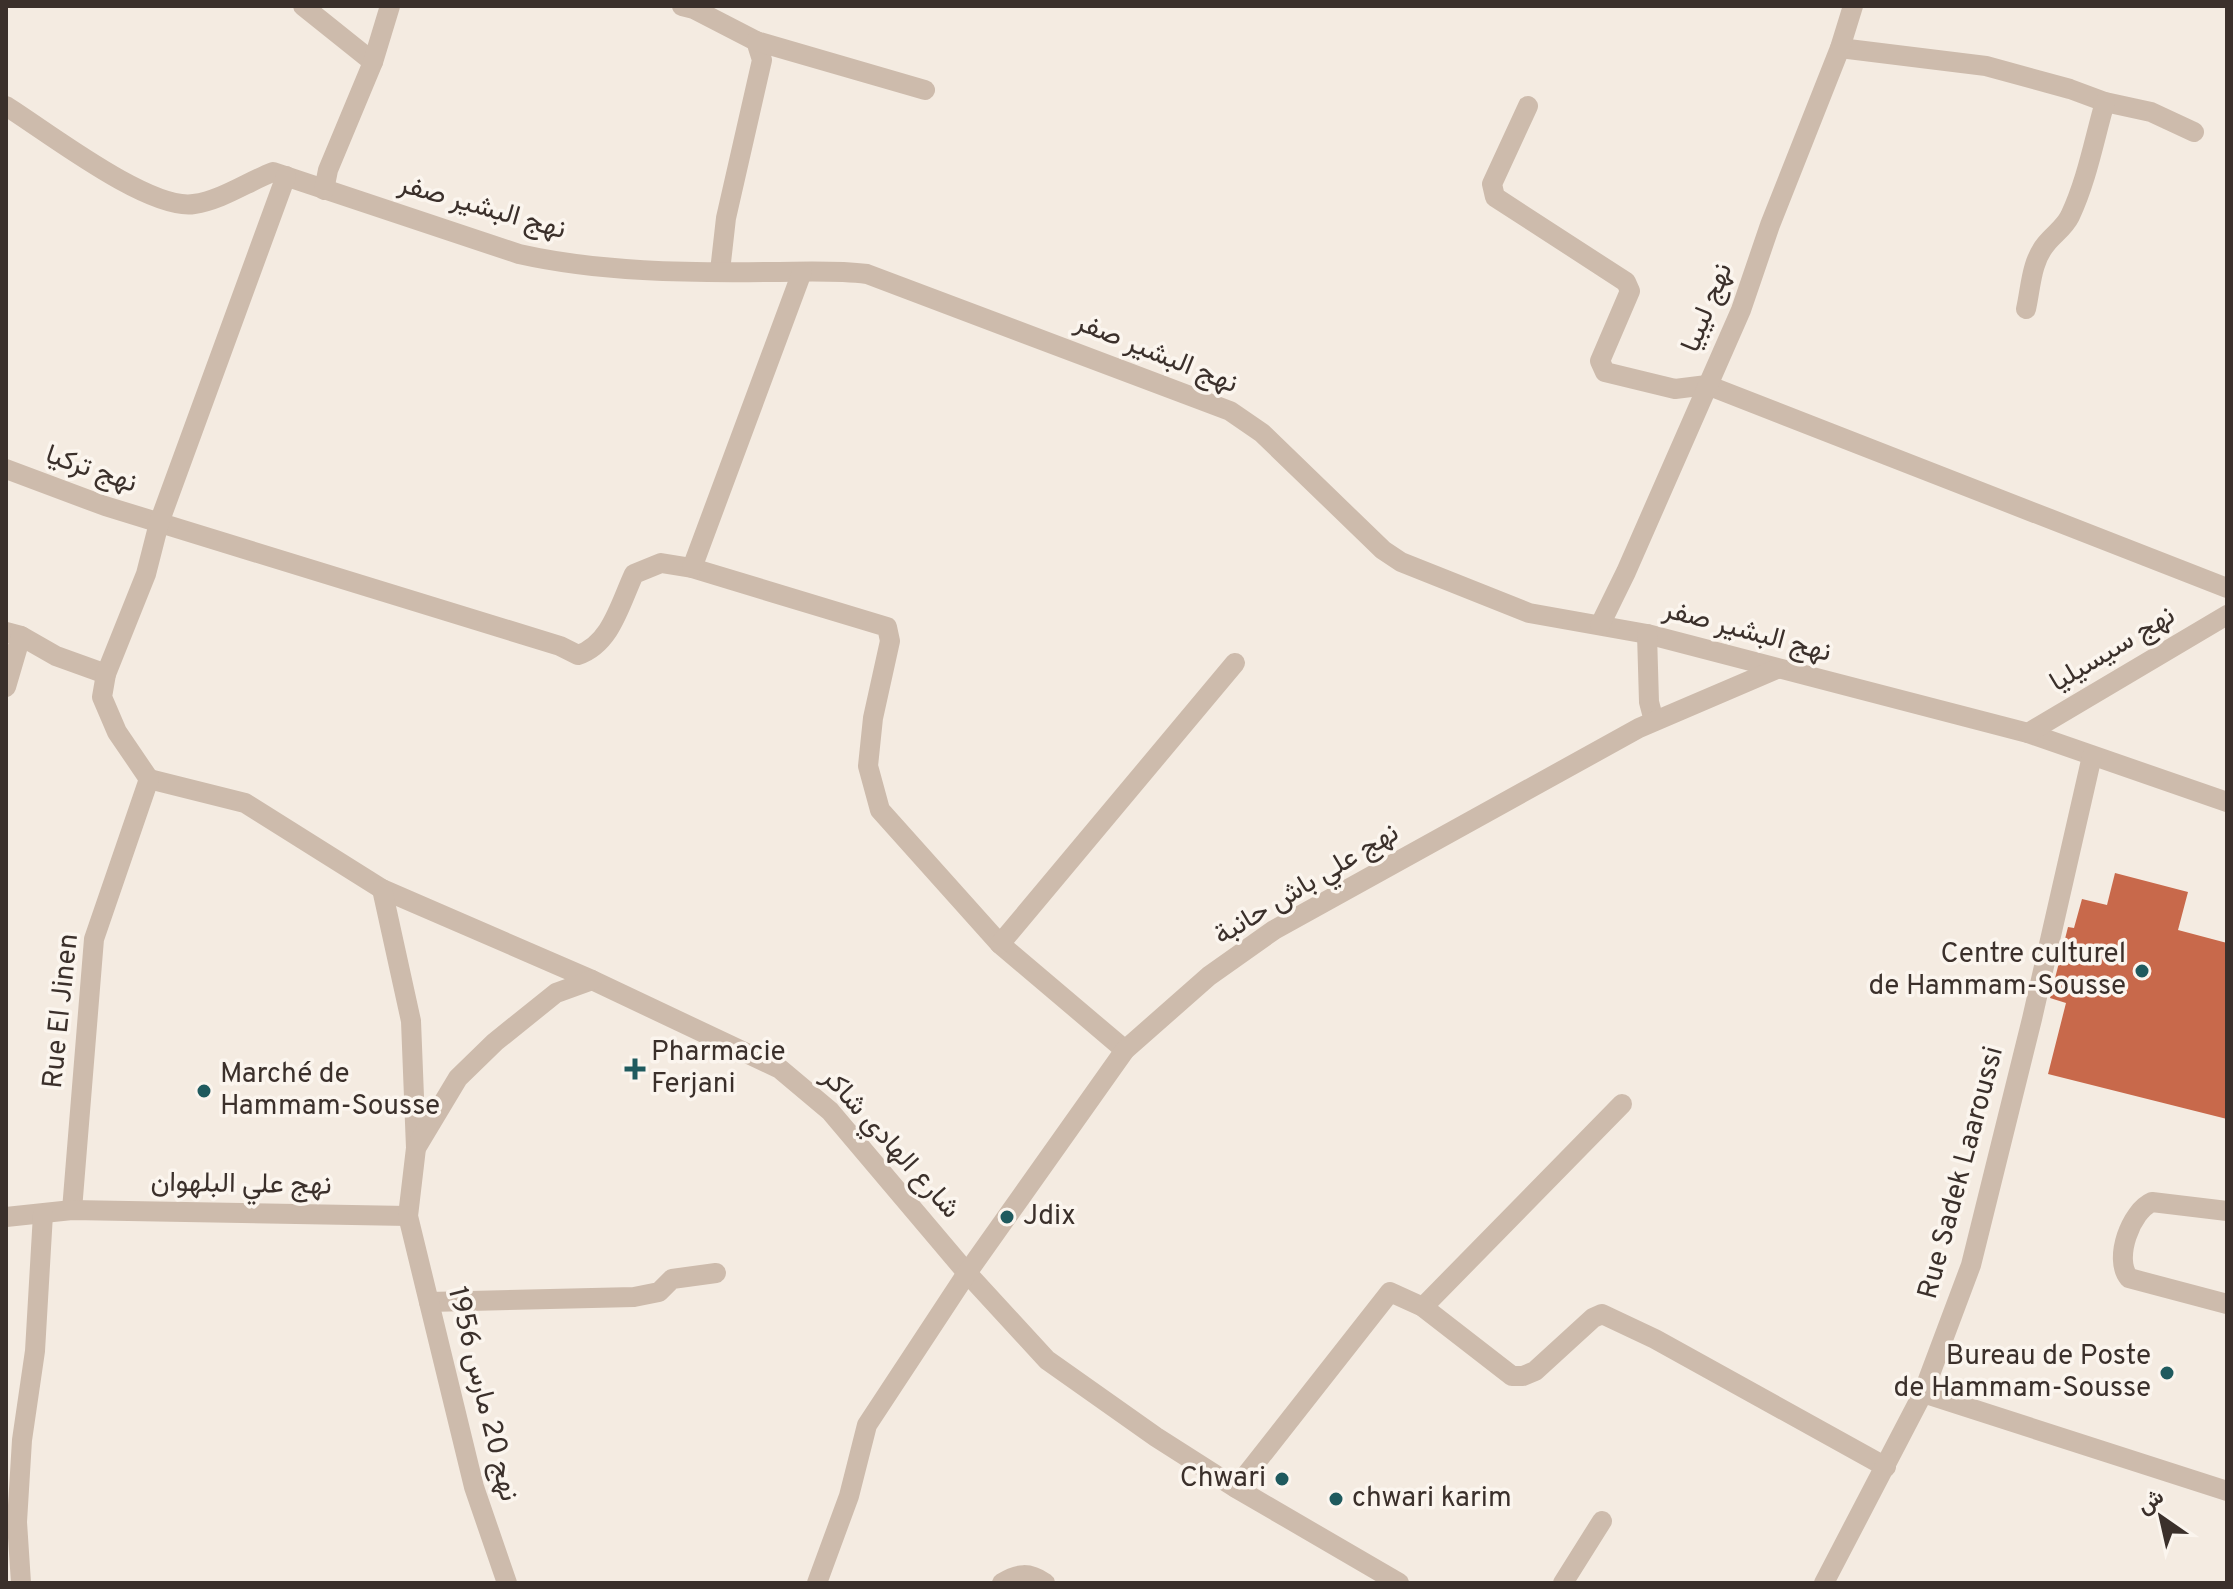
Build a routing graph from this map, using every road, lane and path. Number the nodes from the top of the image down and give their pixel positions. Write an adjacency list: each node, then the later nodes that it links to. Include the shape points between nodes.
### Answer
1 (303, 6): 7 (street)
2 (390, 6): 7 (street)
3 (1853, 6): 6 (street, نهج ليبيا)
4 (691, 7): 5 (street)
5 (756, 41): 8 (street); 15 (street, via 762,60 726,218)
6 (1840, 48): 9 (street, via 1986,66); 18 (street, نهج ليبيا, via 1741,310)
7 (373, 62): 14 (street)
8 (925, 90)
9 (2105, 102): 12 (street, via 2151,112); 17 (street, via 2070,214 2036,258)
10 (6, 106): 13 (street, via 126,185 176,202 191,205 214,199 273,172)
11 (1528, 106): 18 (street, via 1492,184 1495,197 1626,282 1630,291 1600,361 1605,372 1675,389)
12 (2194, 132)
13 (286, 176): 14 (street, نهج البشير صفر); 20 (street)
14 (324, 190): 15 (street, نهج البشير صفر, via 548,261)
15 (720, 271): 16 (street, نهج البشير صفر)
16 (802, 272): 21 (street); 24 (street, نهج البشير صفر, via 867,274 1214,404 1262,433 1401,562 1529,613)
17 (2026, 309)
18 (1707, 385): 22 (street); 24 (street, نهج ليبيا)
19 (6, 469): 20 (street, نهج تركيا)
20 (159, 523): 21 (street, نهج تركيا, via 578,655 592,651 606,635 634,574 661,563); 29 (street, via 146,574)
21 (692, 568): 37 (street, via 887,627 890,641 868,766 880,810)
22 (2227, 588)
23 (2227, 615): 32 (street, نهج سيسيليا)
24 (1600, 625): 26 (street, نهج البشير صفر)
25 (14, 634): 29 (street); 30 (street)
26 (1647, 634): 28 (street, نهج البشير صفر); 31 (street)
27 (1235, 663): 37 (street)
28 (1777, 669): 31 (street, نهج علي باش حانبة); 32 (street, نهج البشير صفر)
29 (106, 674): 34 (street, via 102,697 117,732)
30 (6, 687)
31 (1654, 721): 39 (street, نهج علي باش حانبة, via 1274,930 1209,976)
32 (2028, 733): 33 (street, نهج البشير صفر)
33 (2092, 756): 35 (street, نهج البشير صفر); 52 (street, Rue Sadek Laaroussi, via 1988,1202 1971,1265)
34 (149, 779): 36 (street, شارع الهادي شاكر, via 245,803); 42 (street, Rue El Jinen, via 94,939)
35 (2227, 802)
36 (382, 889): 38 (street, شارع الهادي شاكر); 41 (street, via 411,1021)
37 (1000, 944): 39 (street)
38 (592, 980): 41 (street, via 556,993 495,1042 458,1078); 48 (street, شارع الهادي شاكر, via 780,1069 830,1111)
39 (1125, 1050): 48 (street, نهج علي باش حانبة)
40 (1622, 1104): 51 (street)
41 (416, 1148): 45 (street)
42 (72, 1210): 44 (street, نهج علي البلهوان); 45 (street, نهج علي البلهوان)
43 (2227, 1211): 50 (street, via 2152,1202 2139,1211 2123,1257 2129,1278)
44 (43, 1214): 46 (street); 57 (street, via 17,1522)
45 (408, 1216): 49 (street, نهج 20 مارس 1956)
46 (6, 1217)
47 (716, 1273): 49 (street, via 672,1279 659,1292 634,1297)
48 (967, 1273): 54 (street, شارع الهادي شاكر, via 1047,1360); 59 (street, نهج علي باش حانبة, via 867,1425 849,1496)
49 (429, 1302): 58 (street, نهج 20 مارس 1956, via 474,1487)
50 (2227, 1304)
51 (1423, 1307): 53 (street, via 1512,1376 1535,1371 1602,1314); 54 (street, via 1396,1293 1384,1297)
52 (1923, 1393): 53 (street, Rue Sadek Laaroussi); 55 (street)
53 (1886, 1467): 64 (street, Rue Sadek Laaroussi)
54 (1236, 1488): 62 (street, شارع الهادي شاكر)
55 (2227, 1491)
56 (1602, 1521): 63 (street)
57 (21, 1583)
58 (507, 1583)
59 (817, 1583)
60 (1002, 1583): 61 (street, via 1022,1574)
61 (1045, 1583)
62 (1399, 1583)
63 (1563, 1583)
64 (1824, 1583)

